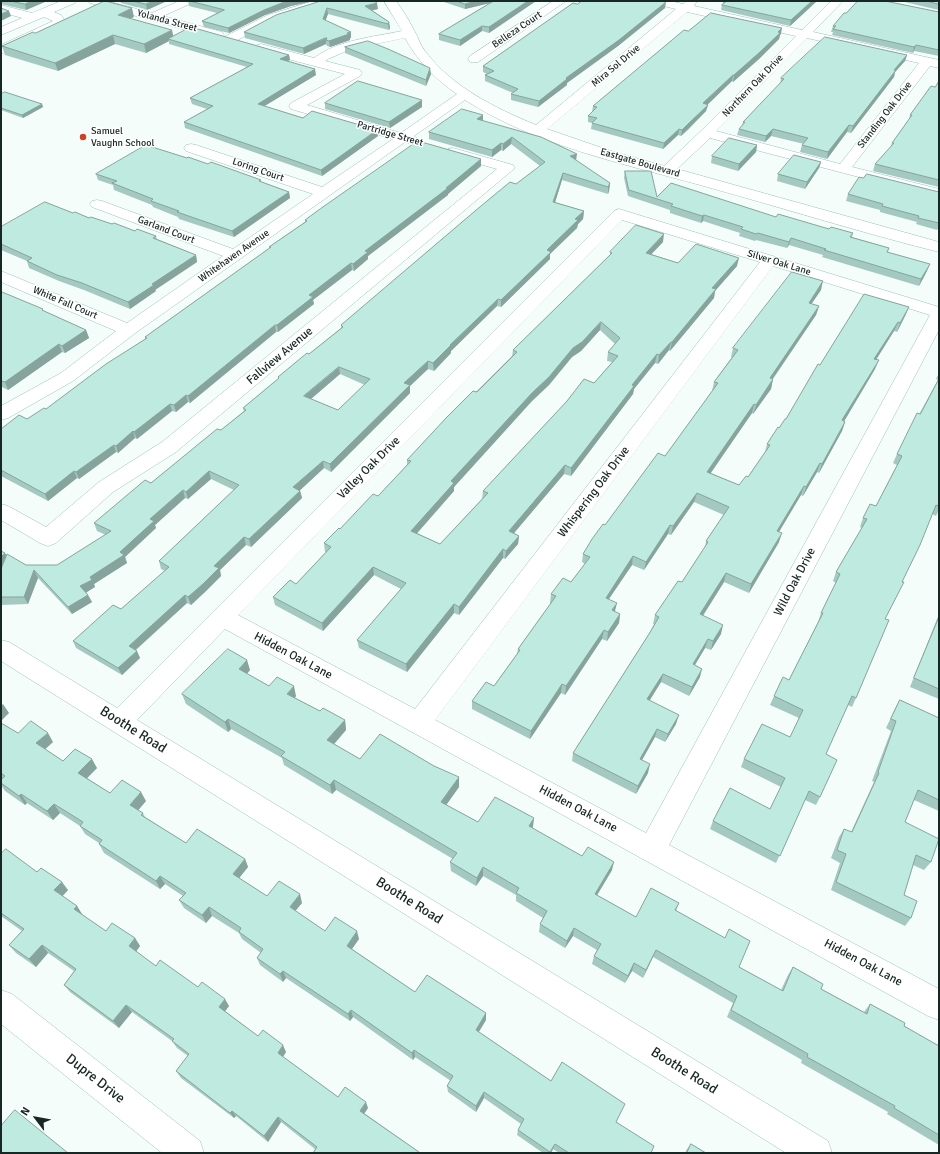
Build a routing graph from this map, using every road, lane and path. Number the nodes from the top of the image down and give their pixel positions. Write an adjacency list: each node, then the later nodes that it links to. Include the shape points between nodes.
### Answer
1 (71, 1): 11 (street)
2 (94, 1): 12 (street, Yolanda Street)
3 (188, 1): 12 (street)
4 (325, 1): 16 (street, via 272,17)
5 (392, 1): 14 (street, Eastgate Boulevard)
6 (560, 1): 18 (street, Belleza Court)
7 (655, 1): 9 (street)
8 (837, 1): 15 (street, Northern Oak Drive)
9 (689, 4): 15 (street); 23 (street, Mira Sol Drive)
10 (1, 8): 11 (street)
11 (37, 15): 13 (street); 17 (street, via 54,16 60,22)
12 (153, 17): 16 (street, Yolanda Street)
13 (1, 31)
14 (410, 33): 19 (street, via 353,45 321,57); 21 (street, Eastgate Boulevard, via 420,53)
15 (804, 34): 20 (street); 24 (street, Northern Oak Drive)
16 (230, 39): 19 (street, Yolanda Street)
17 (1, 50)
18 (474, 59)
19 (315, 63): 22 (street, Yolanda Street, via 356,73)
20 (933, 63): 29 (street, Standing Oak Drive)
21 (464, 95): 23 (street, Eastgate Boulevard); 25 (street, Whitehaven Avenue)
22 (296, 106): 25 (street, Partridge Street)
23 (538, 130): 30 (street, Eastgate Boulevard)
24 (708, 133): 29 (street); 30 (street, Northern Oak Drive)
25 (404, 138): 26 (street, Partridge Street); 31 (street, Whitehaven Avenue)
26 (426, 144)
27 (191, 148): 31 (street, Loring Court)
28 (441, 148): 42 (street, Fallview Avenue, via 508,168 169,447 106,486 48,538)
29 (843, 169): 32 (street)
30 (667, 171): 35 (street, Eastgate Boulevard)
31 (324, 193): 36 (street, Whitehaven Avenue)
32 (939, 194)
33 (97, 204): 36 (street, Garland Court)
34 (620, 214): 37 (street, Silver Oak Lane); 43 (street, Valley Oak Drive)
35 (939, 248)
36 (234, 256): 40 (street, Whitehaven Avenue)
37 (770, 260): 39 (street, Silver Oak Lane); 46 (street, Whispering Oak Drive)
38 (1, 276): 40 (street, White Fall Court)
39 (939, 313): 47 (street, Wild Oak Drive)
40 (128, 330): 41 (street, Whitehaven Avenue, via 67,377)
41 (1, 414)
42 (1, 511)
43 (222, 617): 45 (street, Valley Oak Drive); 46 (street, Hidden Oak Lane)
44 (1, 649): 45 (street, Boothe Road)
45 (119, 722): 50 (street, Boothe Road)
46 (418, 723): 47 (street, Hidden Oak Lane)
47 (652, 849): 48 (street, Hidden Oak Lane)
48 (937, 997)
49 (1, 1004): 51 (street, Dupre Drive)
50 (812, 1152)
51 (188, 1153)

